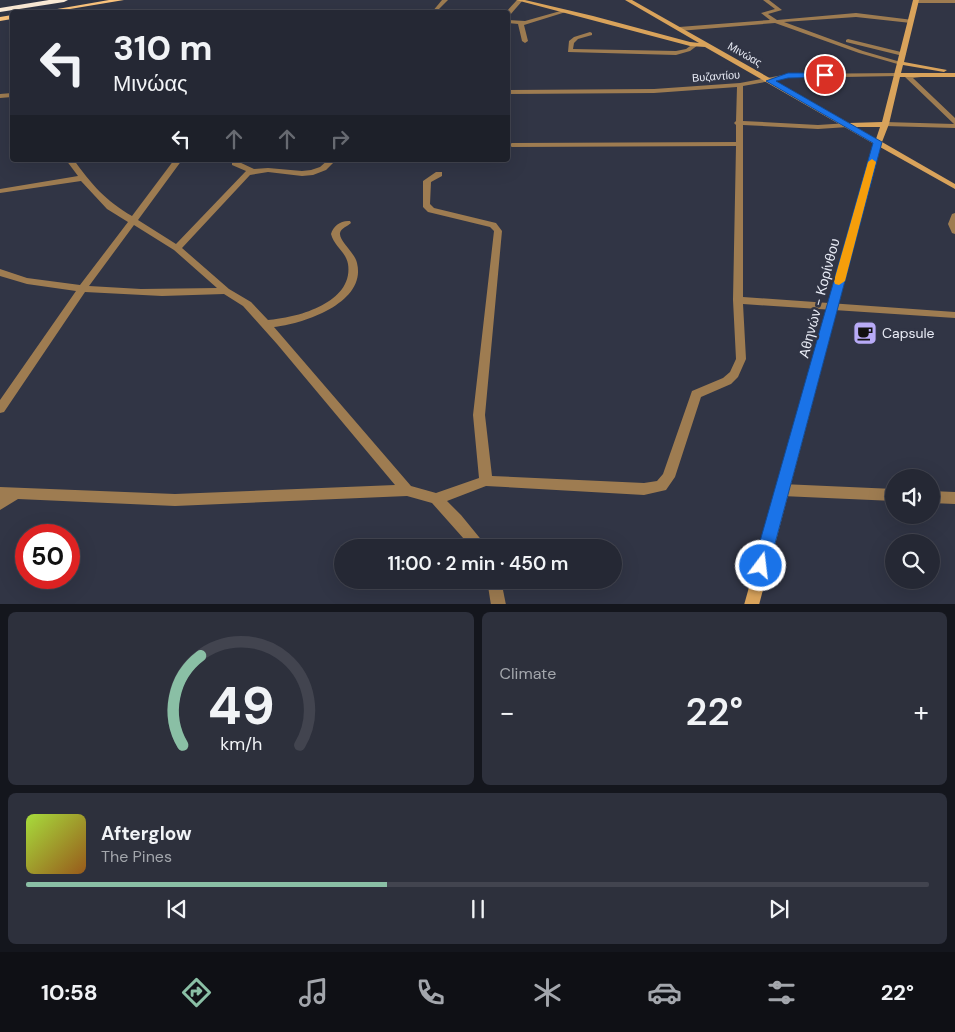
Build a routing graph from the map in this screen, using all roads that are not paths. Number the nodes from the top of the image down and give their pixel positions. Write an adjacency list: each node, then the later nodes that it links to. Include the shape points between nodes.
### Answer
1 (27, 0): 11 (highway)
2 (64, 0): 12 (highway)
3 (121, 0): 13 (main road)
4 (445, 0): 14 (street)
5 (520, 0): 16 (main road); 17 (street)
6 (628, 0): 24 (main road, Μινώας)
7 (766, 0): 15 (street)
8 (916, 1): 9 (street); 20 (main road, Αθηνών - Κορίνθου)
9 (946, 1): 10 (street)
10 (955, 3)
11 (0, 4)
12 (0, 10)
13 (56, 10)
14 (436, 10)
15 (779, 10): 18 (street); 19 (street, via 764,13)
16 (566, 11): 22 (street); 29 (main road)
17 (510, 12)
18 (799, 19): 19 (street); 20 (street, via 856,15); 23 (street)
19 (775, 21): 24 (street); 31 (street)
20 (911, 22): 30 (main road, Αθηνών - Κορίνθου)
21 (510, 23): 22 (street)
22 (521, 24): 27 (street)
23 (816, 27)
24 (679, 29): 28 (main road, Μινώας)
25 (825, 32): 30 (street, via 844,40)
26 (590, 34): 29 (street, via 571,42 570,51 676,53)
27 (525, 41)
28 (706, 44): 29 (main road); 35 (main road, Μινώας)
29 (695, 45)
30 (903, 54): 31 (main road, Αθηνών - Κορίνθου)
31 (900, 63): 32 (main road); 33 (main road, Αθηνών - Κορίνθου)
32 (955, 73): 34 (main road, Βυζαντίου)
33 (898, 75): 34 (main road, Βυζαντίου); 35 (street, Βυζαντίου, via 788,76); 40 (main road, Αθηνών - Κορίνθου)
34 (928, 75): 38 (street, via 908,77)
35 (770, 81): 36 (street, Βυζαντίου); 41 (main road, Μινώας)
36 (740, 85): 37 (street, Βυζαντίου, via 648,91); 39 (street)
37 (510, 92)
38 (955, 122)
39 (738, 123): 41 (street, via 818,127); 44 (street)
40 (885, 124): 41 (main road); 42 (street); 43 (main road, Αθηνών - Κορίνθου)
41 (848, 125): 43 (main road, Μινώας)
42 (955, 126)
43 (878, 142): 53 (main road, Μινώας); 64 (main road, Αθηνών - Κορίνθου)
44 (738, 144): 45 (street); 63 (street)
45 (512, 145)
46 (71, 162): 52 (street)
47 (176, 162): 56 (street)
48 (235, 162): 50 (street)
49 (330, 162): 50 (street, via 321,170 304,174)
50 (251, 170): 59 (street)
51 (439, 174): 68 (street, via 427,181 426,205 430,210 493,224 498,231 479,415)
52 (83, 178): 54 (street); 56 (street, via 110,207)
53 (955, 187)
54 (0, 191)
55 (955, 216): 58 (street, via 952,224)
56 (131, 220): 59 (street); 61 (street)
57 (347, 223): 66 (street, via 336,232 336,238 351,257 353,269 346,292 335,303 299,319)
58 (955, 231)
59 (177, 248): 62 (street)
60 (0, 272): 61 (street, via 30,282)
61 (82, 289): 62 (street, via 147,294); 67 (street)
62 (226, 290): 66 (street, via 247,304)
63 (738, 300): 64 (street); 68 (street, via 741,359 727,381 696,394 669,478 660,486 644,489)
64 (832, 306): 65 (street); 70 (main road, Αθηνών - Κορίνθου)
65 (955, 315)
66 (266, 324): 69 (street)
67 (0, 409)
68 (486, 481): 76 (street)
69 (407, 490): 72 (street, via 176,500); 76 (street)
70 (782, 490): 73 (street); 81 (main road, Αθηνών - Κορίνθου)
71 (0, 493): 72 (street)
72 (17, 494): 77 (street)
73 (885, 495)
74 (940, 497): 75 (street)
75 (955, 498)
76 (436, 499): 78 (street)
77 (0, 504)
78 (473, 539)
79 (496, 589): 80 (street)
80 (499, 604)
81 (751, 604)

